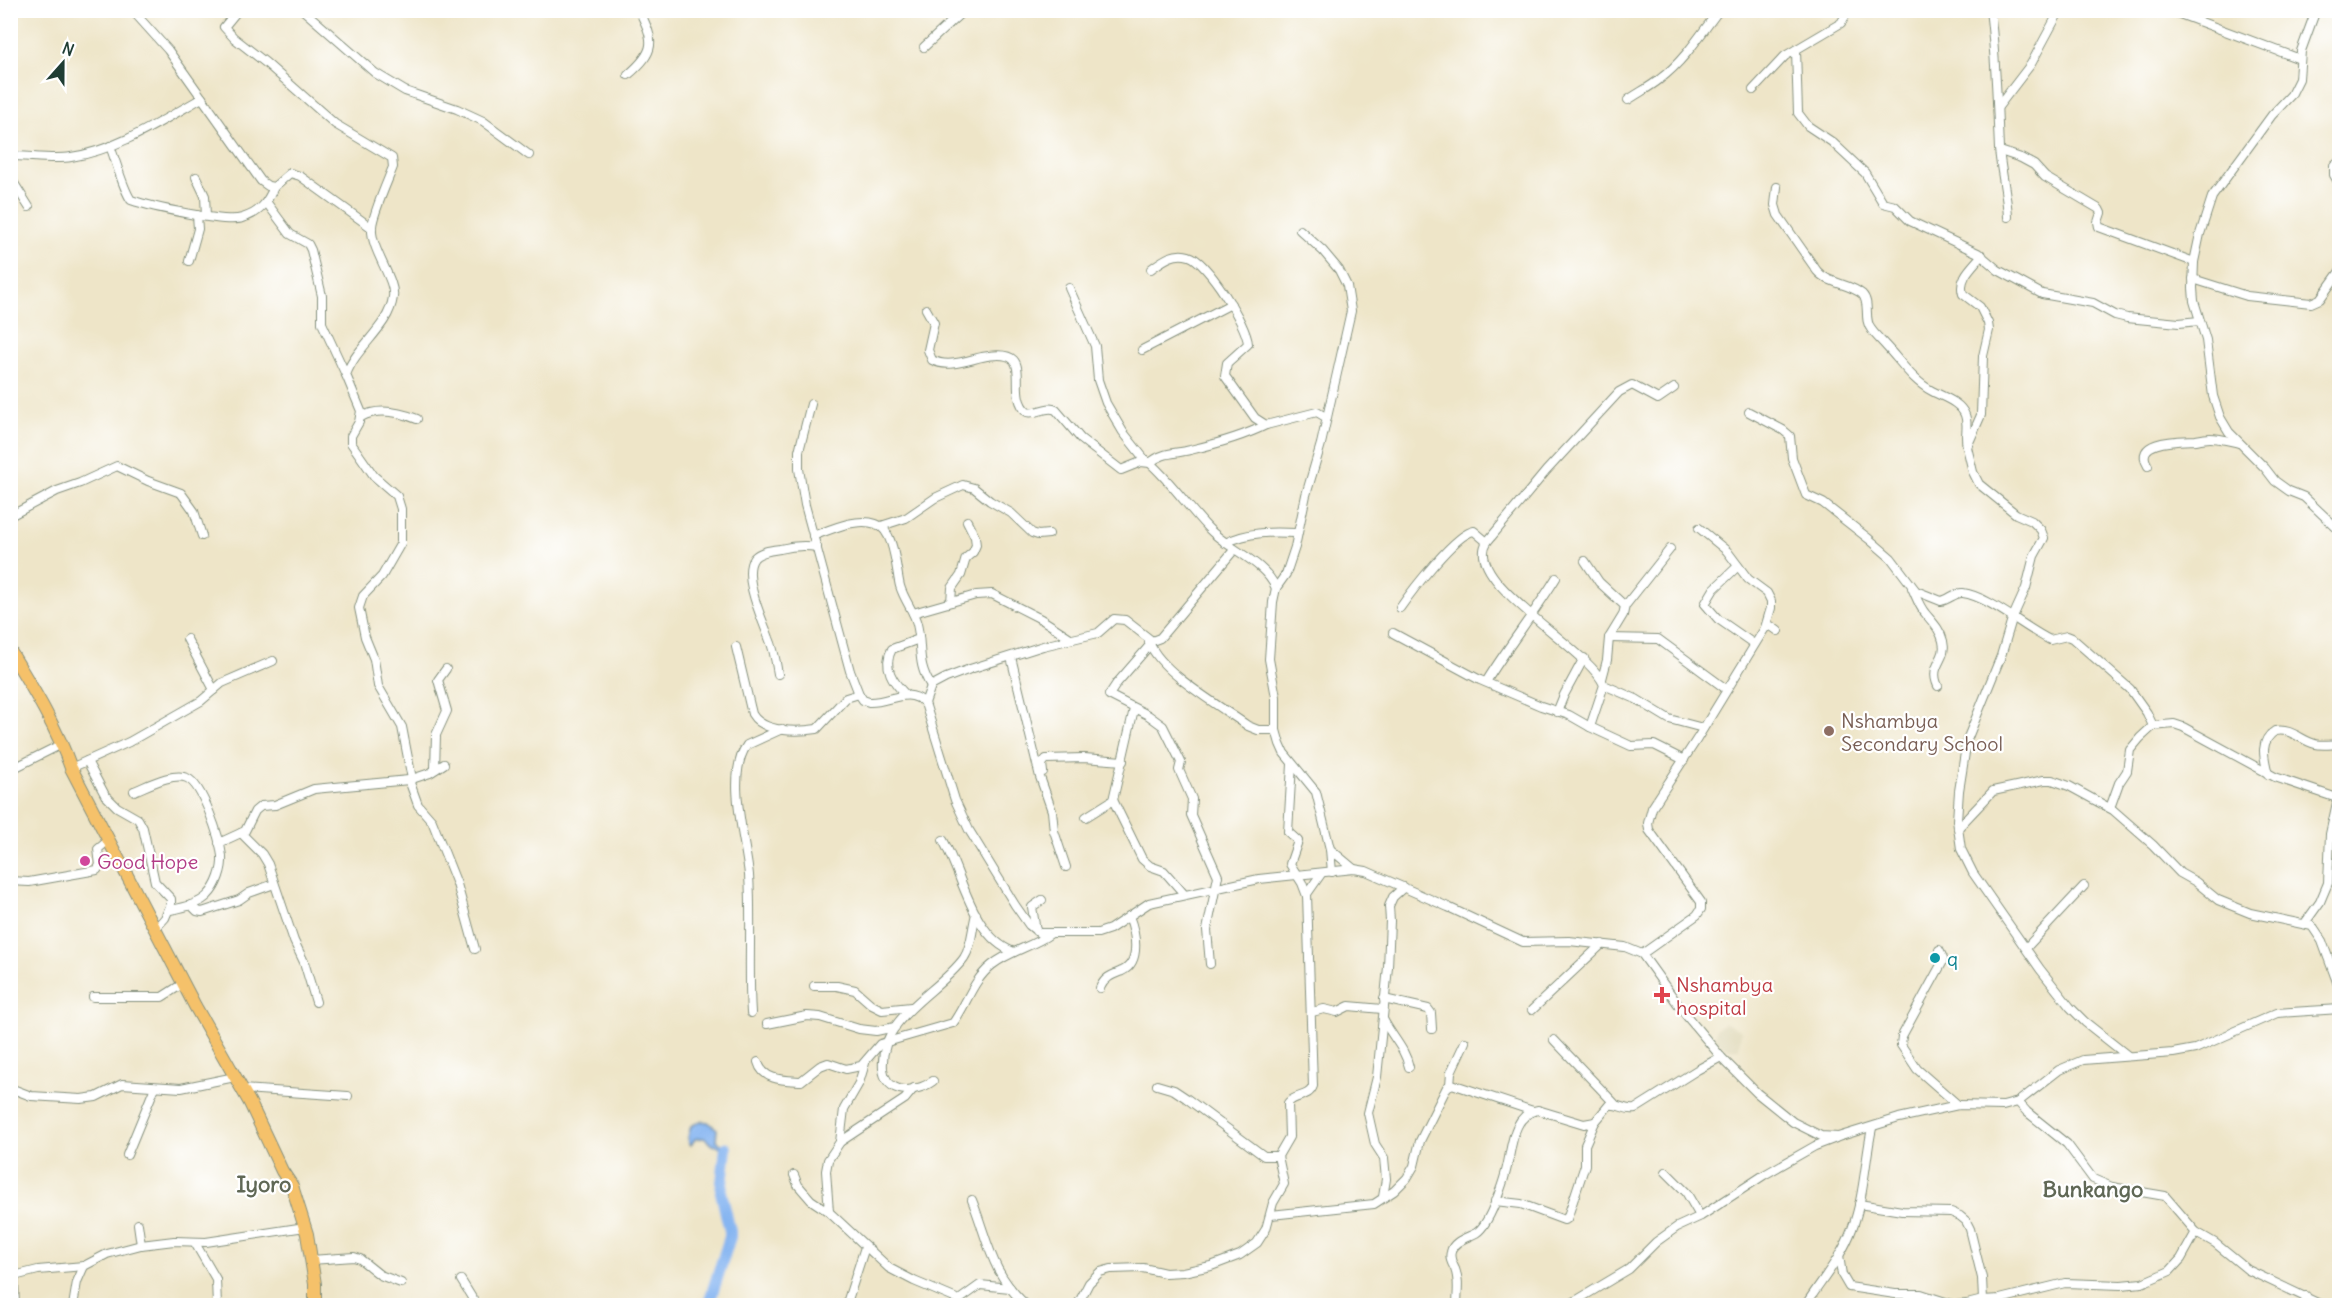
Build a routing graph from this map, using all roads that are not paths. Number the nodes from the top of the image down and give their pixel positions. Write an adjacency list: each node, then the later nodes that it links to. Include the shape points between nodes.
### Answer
1 (132, 10): 17 (street, via 168,50)
2 (238, 10): 35 (street, via 225,23 226,31 335,124 392,158 393,167)
3 (303, 10): 22 (street, via 388,82 483,121)
4 (639, 10): 15 (street, via 651,49 644,62)
5 (964, 10): 12 (street)
6 (1719, 10): 18 (street, via 1660,79)
7 (1850, 10): 13 (street, via 1841,23)
8 (1990, 10): 19 (street)
9 (2060, 10): 19 (street, via 2031,64)
10 (2169, 10): 14 (street)
11 (2316, 10): 14 (street)
12 (924, 47)
13 (1796, 50): 16 (street); 37 (street, via 1798,113 1802,119 1865,173 1883,203 1895,206 1910,221)
14 (2300, 59): 39 (street, via 2299,79 2291,95 2211,197)
15 (628, 75)
16 (1753, 90)
17 (202, 98): 20 (street); 28 (street, via 261,181)
18 (1628, 99)
19 (1998, 108): 21 (street)
20 (110, 146): 23 (street, via 71,158); 32 (street, via 131,200)
21 (2000, 151): 34 (street); 39 (street, via 2034,165 2044,177 2098,209 2100,227)
22 (528, 155)
23 (10, 156)
24 (2340, 161): 27 (street, via 2333,170)
25 (10, 177): 31 (street)
26 (196, 177): 33 (street, via 205,196)
27 (2340, 185)
28 (274, 187): 30 (street); 35 (street, via 290,173 300,176)
29 (1777, 187): 59 (street, via 1778,215 1817,271 1862,295 1869,327 1908,372 1963,411)
30 (267, 203): 33 (street, via 242,219); 48 (street, via 290,234 310,246 322,296 322,323)
31 (29, 207)
32 (197, 215): 33 (street); 38 (street, via 198,229)
33 (206, 216)
34 (2008, 217)
35 (372, 228): 48 (street, via 381,263 393,287 393,299 380,326 351,362)
36 (1300, 230): 50 (street, via 1339,270 1352,311)
37 (1982, 255): 46 (street, via 1998,270 2042,294 2093,303 2127,318); 59 (street, via 1961,284 1963,294 1980,307 1989,330 1983,356 1981,415)
38 (189, 261)
39 (2194, 262): 42 (street)
40 (1150, 269): 44 (street, via 1176,255 1192,257)
41 (2340, 271): 42 (street, via 2320,299 2311,303 2247,296)
42 (2193, 279): 46 (street)
43 (1069, 288): 60 (street, via 1095,346 1098,380 1106,403)
44 (1231, 304): 47 (street); 57 (street, via 1248,340 1246,347 1227,363 1225,376 1256,418)
45 (926, 309): 60 (street, via 934,323 928,350 932,360 946,364 1007,356 1016,364 1021,404 1027,412 1056,410 1082,439 1121,470)
46 (2199, 321): 58 (street, via 2206,340 2213,396 2220,417)
47 (1142, 350)
48 (346, 375): 54 (street)
49 (1674, 388): 71 (street, via 1658,399 1632,385 1619,392)
50 (1331, 399): 52 (street); 55 (street)
51 (811, 404): 70 (street, via 798,461)
52 (1317, 412): 55 (street); 57 (street)
53 (1749, 412): 79 (street, via 1790,436 1792,458 1806,495 1823,503 1869,539 1891,558)
54 (361, 417): 56 (street, via 373,412); 131 (street, via 351,443 374,476 397,496 401,543 358,608 378,686 402,728)
55 (1327, 418): 67 (street)
56 (417, 419)
57 (1266, 425): 60 (street)
58 (2239, 443): 61 (street, via 2211,438 2159,443 2146,454); 66 (street, via 2275,481 2304,497)
59 (1967, 447): 86 (street, via 1979,484 2016,514 2037,525 2044,538)
60 (1148, 462): 72 (street)
61 (2148, 466)
62 (10, 516): 69 (street, via 117,466 181,492 195,511)
63 (966, 521): 81 (street, via 976,545 952,588)
64 (881, 526): 68 (street, via 906,518 963,485 1011,513 1032,532); 70 (street, via 845,525); 84 (street)
65 (1699, 528): 77 (street)
66 (2340, 531)
67 (1298, 533): 72 (street, via 1260,531); 80 (street, via 1291,561)
68 (1048, 534)
69 (202, 536)
70 (813, 536): 73 (street)
71 (1487, 542): 83 (street, via 1474,531 1465,534 1426,573); 85 (street, via 1482,551 1490,570 1508,595)
72 (1225, 543): 75 (street)
73 (817, 547): 103 (street, via 769,551 757,555 752,562 756,606); 110 (street, via 841,643)
74 (1670, 549): 82 (street)
75 (1234, 550): 80 (street, via 1262,567); 94 (street, via 1160,638)
76 (1586, 561): 82 (street, via 1599,582)
77 (1738, 566): 87 (street, via 1770,597 1771,608); 95 (street, via 1705,604 1718,619)
78 (1556, 578): 85 (street)
79 (1912, 586): 86 (street, via 1941,601 1963,593 1990,603); 106 (street, via 1943,641 1944,652 1934,678)
80 (1276, 588): 119 (street, via 1269,652)
81 (951, 602): 84 (street); 93 (street, via 992,594)
82 (1624, 606): 90 (street)
83 (1400, 608)
84 (913, 613): 92 (street)
85 (1532, 615): 99 (street); 104 (street)
86 (2012, 619): 115 (street, via 2050,640 2067,636 2075,640 2130,689); 138 (street, via 1967,740)
87 (1764, 628): 88 (street, via 1771,626); 95 (street)
88 (1778, 631)
89 (1393, 633): 104 (street)
90 (1609, 638): 105 (street); 108 (street, via 1658,639)
91 (187, 639): 109 (street)
92 (919, 639): 107 (street, via 921,665); 111 (street, via 892,649 889,656 891,676)
93 (1072, 639): 94 (street, via 1098,633 1117,619 1125,620); 98 (street)
94 (1149, 642): 113 (street, via 1109,694); 119 (street, via 1170,671 1248,726)
95 (1754, 644): 108 (street)
96 (736, 647): 118 (street, via 752,714 764,726)
97 (10, 651): 101 (highway)
98 (1011, 657): 107 (street, via 958,673); 132 (street)
99 (1584, 658): 105 (street); 114 (street)
100 (273, 661): 109 (street)
101 (14, 666): 120 (highway)
102 (446, 669): 128 (street, via 438,680 447,711 436,735)
103 (778, 674)
104 (1486, 682): 114 (street)
105 (1603, 682): 116 (street); 117 (street, via 1669,719)
106 (1938, 686)
107 (931, 687): 112 (street)
108 (1726, 689): 117 (street)
109 (214, 690): 123 (street, via 157,727)
110 (859, 694): 111 (street, via 863,700 874,702); 118 (street, via 846,698 817,729)
111 (906, 695): 112 (street)
112 (925, 703): 163 (street, via 955,800 969,830 1015,905)
113 (1134, 709): 124 (street); 153 (street, via 1156,720 1168,734 1181,762 1179,770 1191,796 1191,815 1217,872)
114 (1557, 712): 116 (street)
115 (2153, 726): 130 (street, via 2183,727); 136 (street, via 2130,750 2127,771)
116 (1590, 727): 122 (street, via 1631,746 1654,745)
117 (1703, 728): 122 (street)
118 (782, 729): 184 (street, via 747,745 738,770 740,825 748,874)
119 (1276, 730): 126 (street)
120 (62, 744): 127 (highway); 129 (street)
121 (2340, 744): 130 (street, via 2319,745 2292,732 2275,731 2264,745)
122 (1684, 760): 170 (street, via 1652,808 1648,823 1649,830 1701,902 1701,909)
123 (87, 761): 127 (street); 158 (street, via 105,795 138,819 153,876 171,899)
124 (1123, 761): 132 (street, via 1046,759 1042,764); 135 (street)
125 (444, 764): 128 (street)
126 (1292, 764): 143 (street, via 1316,792); 147 (street, via 1288,832 1298,841 1290,864)
127 (71, 768): 140 (highway)
128 (435, 769): 131 (street)
129 (10, 770)
130 (2268, 774): 134 (street)
131 (410, 780): 139 (street, via 314,789 274,805 261,806); 167 (street, via 418,805 432,821 457,884)
132 (1042, 782): 144 (street)
133 (134, 791): 142 (street, via 171,778 188,778 207,807)
134 (2339, 798): 161 (street, via 2331,834 2328,884)
135 (1113, 800): 137 (street); 154 (street, via 1142,859 1164,871)
136 (2110, 808): 138 (street, via 2069,786 2044,780 1993,791); 161 (street, via 2180,873 2218,900 2250,913)
137 (1086, 817)
138 (1958, 828): 166 (street, via 1966,861)
139 (241, 833): 142 (street); 150 (street, via 264,856)
140 (109, 840): 149 (street, via 98,849 97,870 29,882); 162 (highway)
141 (943, 840): 159 (street)
142 (219, 843): 157 (street, via 219,875 208,895)
143 (1330, 849): 145 (street); 146 (street)
144 (1066, 867)
145 (1354, 869): 146 (street); 152 (street)
146 (1332, 872): 148 (street)
147 (1298, 874): 148 (street); 153 (street); 155 (street)
148 (1321, 874): 155 (street, via 1310,887)
149 (10, 881)
150 (274, 884): 157 (street, via 202,912); 178 (street)
151 (2084, 886): 166 (street)
152 (1404, 887): 165 (street, via 1523,942); 177 (street, via 1389,906)
153 (1215, 888): 154 (street); 171 (street, via 1207,930)
154 (1184, 894): 160 (street, via 1149,903)
155 (1307, 899): 183 (street)
156 (1042, 900): 163 (street, via 1032,907)
157 (191, 904): 158 (street)
158 (170, 910): 162 (street)
159 (976, 914): 169 (street, via 990,938); 179 (street, via 963,959)
160 (1129, 916): 164 (street, via 1098,933); 174 (street, via 1136,940 1131,960 1122,971 1105,979)
161 (2305, 923): 175 (street, via 2318,932)
162 (155, 929): 172 (highway)
163 (1037, 932): 164 (street)
164 (1050, 934): 169 (street)
165 (1602, 944): 170 (street); 182 (street)
166 (2026, 948): 192 (street, via 2070,1007)
167 (475, 949)
168 (1939, 950): 208 (street, via 1944,958 1942,963 1902,1036 1901,1045 1917,1069)
169 (1014, 952): 189 (street, via 983,973 953,1023)
170 (1642, 954): 193 (street)
171 (1210, 964)
172 (184, 983): 176 (street, via 162,997); 197 (highway)
173 (814, 986): 179 (street, via 855,990 882,1010)
174 (1100, 988)
175 (2340, 990)
176 (93, 997)
177 (1384, 999): 180 (street); 188 (street, via 1428,1009)
178 (316, 1002)
179 (911, 1007): 187 (street)
180 (1382, 1009): 183 (street, via 1348,1006 1337,1011); 185 (street)
181 (2340, 1009): 192 (street, via 2277,1013 2195,1049)
182 (1532, 1010)
183 (1312, 1012): 215 (street, via 1313,1086 1309,1093 1288,1103 1288,1137)
184 (751, 1013)
185 (1382, 1018): 196 (street, via 1406,1052); 218 (street, via 1377,1077 1368,1118 1375,1144 1384,1158)
186 (767, 1024): 187 (street, via 807,1016 859,1029)
187 (895, 1028): 189 (street)
188 (1432, 1029)
189 (888, 1040): 195 (street, via 876,1047); 204 (street, via 882,1060 883,1075 897,1088)
190 (1554, 1040): 207 (street)
191 (1465, 1042): 200 (street, via 1451,1072)
192 (2128, 1056): 206 (street, via 2072,1064)
193 (1721, 1057): 207 (street, via 1635,1109); 212 (street, via 1793,1122 1821,1136)
194 (758, 1062): 195 (street, via 766,1075 801,1081 825,1064 850,1069)
195 (865, 1063): 213 (street, via 844,1109)
196 (1409, 1067)
197 (235, 1077): 201 (street, via 189,1087); 203 (highway)
198 (933, 1081): 204 (street)
199 (1157, 1085): 215 (street, via 1174,1090 1264,1156)
200 (1450, 1085): 209 (street); 218 (street, via 1420,1141 1414,1166 1400,1186)
201 (155, 1087): 202 (street, via 122,1084 96,1097 81,1099 31,1096); 214 (street)
202 (10, 1088)
203 (242, 1089): 205 (street); 226 (highway, via 292,1186)
204 (914, 1089): 213 (street)
205 (348, 1096)
206 (2018, 1102): 208 (street, via 2004,1106); 227 (street, via 2067,1144 2093,1179 2112,1187 2165,1197)
207 (1614, 1103): 210 (street)
208 (1958, 1105): 211 (street)
209 (1533, 1111): 210 (street, via 1584,1124); 220 (street, via 1513,1136)
210 (1595, 1122): 220 (street, via 1585,1145 1585,1168 1567,1219 1521,1204)
211 (1872, 1128): 212 (street); 221 (street)
212 (1838, 1137): 224 (street, via 1764,1175)
213 (840, 1142): 222 (street, via 826,1171)
214 (127, 1155)
215 (1278, 1156): 223 (street, via 1284,1184)
216 (1666, 1172): 224 (street, via 1686,1192)
217 (794, 1175): 222 (street, via 811,1200)
218 (1383, 1197): 223 (street, via 1365,1206)
219 (972, 1200): 237 (street, via 992,1260)
220 (1495, 1201): 249 (street, via 1480,1230 1451,1250 1458,1279)
221 (1859, 1204): 231 (street); 239 (street, via 1960,1216 1970,1229)
222 (829, 1212): 230 (street)
223 (1271, 1215): 248 (street, via 1257,1242 1240,1255 1183,1272 1143,1268 1100,1272)
224 (1700, 1216): 250 (street, via 1662,1238 1629,1269)
225 (138, 1224): 229 (street)
226 (305, 1227): 228 (street); 232 (highway)
227 (2196, 1232): 238 (street, via 2248,1270); 239 (street, via 2170,1271 2142,1283 2065,1283)
228 (195, 1243): 229 (street); 243 (street, via 216,1279)
229 (141, 1245): 233 (street, via 106,1254)
230 (865, 1247): 237 (street, via 903,1276 955,1299 962,1299 980,1285); 246 (street)
231 (1839, 1255): 239 (street, via 1842,1275 1849,1287 1926,1295 1955,1305); 251 (street)
232 (312, 1260): 236 (street, via 354,1257); 244 (highway)
233 (84, 1266): 234 (street); 242 (street, via 76,1282)
234 (12, 1276): 241 (street)
235 (461, 1280): 245 (street)
236 (400, 1283)
237 (1010, 1288): 240 (street)
238 (2306, 1296): 252 (street); 253 (street)
239 (1983, 1300)
240 (1017, 1301): 247 (street)
241 (15, 1305)
242 (73, 1305)
243 (217, 1305)
244 (315, 1305)
245 (477, 1305)
246 (846, 1305)
247 (1027, 1305)
248 (1077, 1305)
249 (1457, 1305)
250 (1567, 1305)
251 (1805, 1305)
252 (2305, 1305)
253 (2324, 1305)

